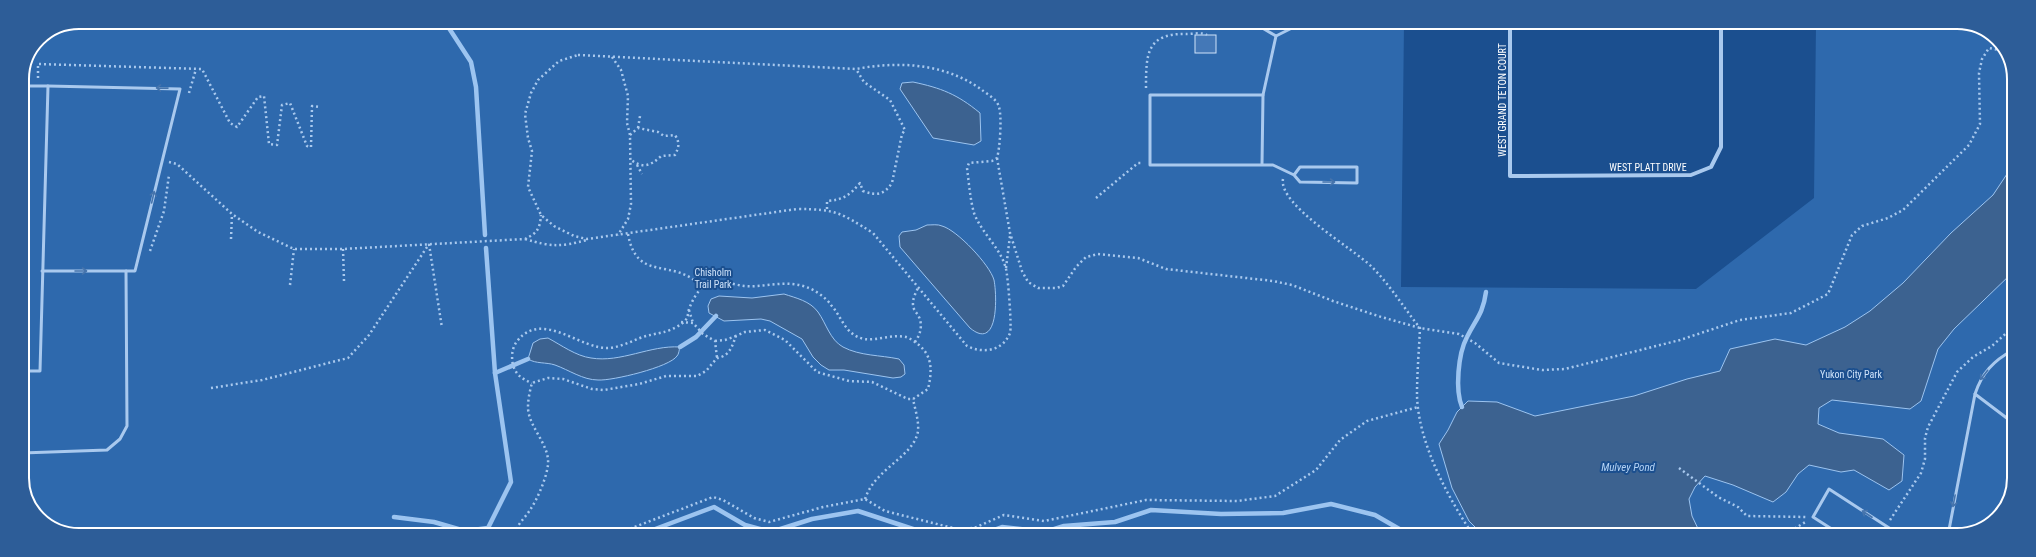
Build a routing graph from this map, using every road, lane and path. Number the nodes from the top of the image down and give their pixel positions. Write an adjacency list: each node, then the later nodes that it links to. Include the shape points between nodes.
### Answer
1 (1264, 29): 6 (lane)
2 (1290, 29): 6 (lane)
3 (1510, 29): 28 (street, WEST GRAND TETON COURT)
4 (1721, 29): 28 (street, WEST PLATT DRIVE, via 1721,147 1710,167 1691,175)
5 (1206, 35): 13 (path, via 1168,34 1151,47 1146,68 1146,88)
6 (1276, 36): 14 (lane)
7 (1997, 50): 53 (path, via 1989,48 1982,59 1979,74 1980,124 1969,145 1903,210 1862,226 1852,235 1828,294 1791,313 1740,320 1680,340 1565,369 1542,370 1499,363 1475,343 1459,334)
8 (612, 57): 9 (path); 18 (path, via 621,70 628,96 627,123); 32 (path, via 578,55 559,61 538,80 531,93 524,114 532,151 528,187)
9 (856, 69): 19 (path, via 878,65 914,65 933,68 968,80 999,107 1000,148); 30 (path, via 864,82 890,100 905,130 892,183 888,189 882,194 873,194 863,191 860,182 846,197 838,201 827,201)
10 (29, 86): 11 (lane)
11 (38, 86): 12 (lane); 15 (path, via 38,64 202,69 230,122 237,127 258,97 264,96 269,144 277,145 282,105 290,103 307,146 311,147 312,106)
12 (48, 86): 21 (lane, one-way to 12, via 180,88); 43 (lane)
13 (1150, 95): 14 (lane); 22 (lane)
14 (1263, 95): 24 (lane)
15 (319, 107)
16 (640, 116): 17 (path)
17 (638, 128): 18 (path); 23 (path, via 658,132 664,136 675,135 679,148 675,155 661,156 645,166)
18 (630, 135): 20 (path)
19 (997, 158): 33 (path); 42 (path, via 992,161 969,163 967,168 974,212)
20 (630, 159): 23 (path); 35 (path, via 631,204 628,219)
21 (161, 160): 31 (path, via 177,164); 44 (lane, one-way to 21, via 136,271)
22 (1150, 163): 24 (lane); 29 (path, via 1138,163)
23 (637, 164): 26 (path)
24 (1262, 164): 25 (lane)
25 (1284, 169): 27 (lane); 53 (path, via 1282,182 1291,202 1372,267)
26 (642, 174)
27 (1294, 175): 27 (lane, one-way to 27, via 1300,182 1357,182 1357,167 1300,168)
28 (1510, 176)
29 (1096, 198)
30 (827, 209): 34 (path, via 797,209); 48 (path, via 857,222 873,233)
31 (232, 214): 36 (path); 40 (path, via 258,232)
32 (541, 215): 37 (path, via 536,234); 38 (path, via 554,226 574,236)
33 (1010, 233): 42 (path); 53 (path, via 1022,271 1028,282 1038,288 1063,286 1086,257 1098,254 1115,255 1138,258 1166,270 1292,285 1333,301)
34 (628, 234): 35 (path); 47 (path, via 631,248 642,262 687,274)
35 (618, 235): 38 (path)
36 (231, 239)
37 (525, 239): 38 (path, via 550,246 564,246); 39 (path)
38 (589, 239)
39 (429, 244): 41 (path); 52 (path); 62 (path, via 369,335 348,358 262,380)
40 (294, 249): 41 (path); 46 (path)
41 (343, 249): 45 (path)
42 (1006, 269): 48 (path, via 1011,331 1006,341 998,348 986,351 967,346)
43 (42, 271): 44 (lane, one-way to 44); 60 (lane, via 40,371)
44 (126, 271): 67 (lane, via 127,426 120,439 107,450)
45 (344, 281)
46 (290, 285)
47 (702, 287): 49 (path, via 694,297); 57 (path, via 720,281 745,286 780,283 804,287 815,291 831,304 841,322 857,336 865,339 906,337)
48 (918, 288): 57 (path, via 913,300 913,309 919,316 921,325 920,336)
49 (689, 310): 50 (path, via 687,319); 51 (path)
50 (681, 322): 51 (path); 61 (path, via 666,331 609,348 596,347 557,331 531,331 521,336 514,345 512,361 522,379)
51 (693, 323): 56 (path, via 703,334)
52 (442, 328)
53 (1420, 328): 65 (path)
54 (2007, 332): 71 (path, via 1957,372 1928,427 1921,473)
55 (736, 336): 56 (path); 59 (path, via 729,353); 64 (path, via 745,332 765,330 785,340 817,372 849,381 872,382 908,400)
56 (715, 341): 59 (path)
57 (915, 342): 64 (path, via 924,349 932,366 928,389)
58 (2007, 354): 63 (lane, one-way to 63, via 1996,360 1980,380)
59 (717, 358): 61 (path, via 706,371 697,376 666,376 640,384 604,390 592,389 563,379 548,378)
60 (29, 371)
61 (532, 383): 72 (path, via 528,408 530,418 548,462 546,474 531,510)
62 (211, 388)
63 (1975, 394): 66 (lane); 80 (lane, one-way to 80)
64 (913, 400): 69 (path, via 918,431 913,443 876,478)
65 (1418, 407): 75 (path, via 1367,421 1340,440 1316,470 1275,496 1237,501 1146,500 1044,521 1004,515); 76 (path, via 1430,453 1456,510)
66 (2007, 418)
67 (29, 453)
68 (1679, 468): 70 (path, via 1718,497 1738,507 1747,516)
69 (865, 499): 73 (path, via 769,522 754,518 713,497); 74 (path, via 885,511)
70 (1813, 516): 71 (lane, one-way to 70, via 1829,489); 77 (path); 78 (lane)
71 (1886, 526): 79 (lane)
72 (517, 528)
73 (632, 528)
74 (953, 528)
75 (974, 528)
76 (1469, 528)
77 (1795, 528)
78 (1831, 528)
79 (1889, 528)
80 (1949, 528)

